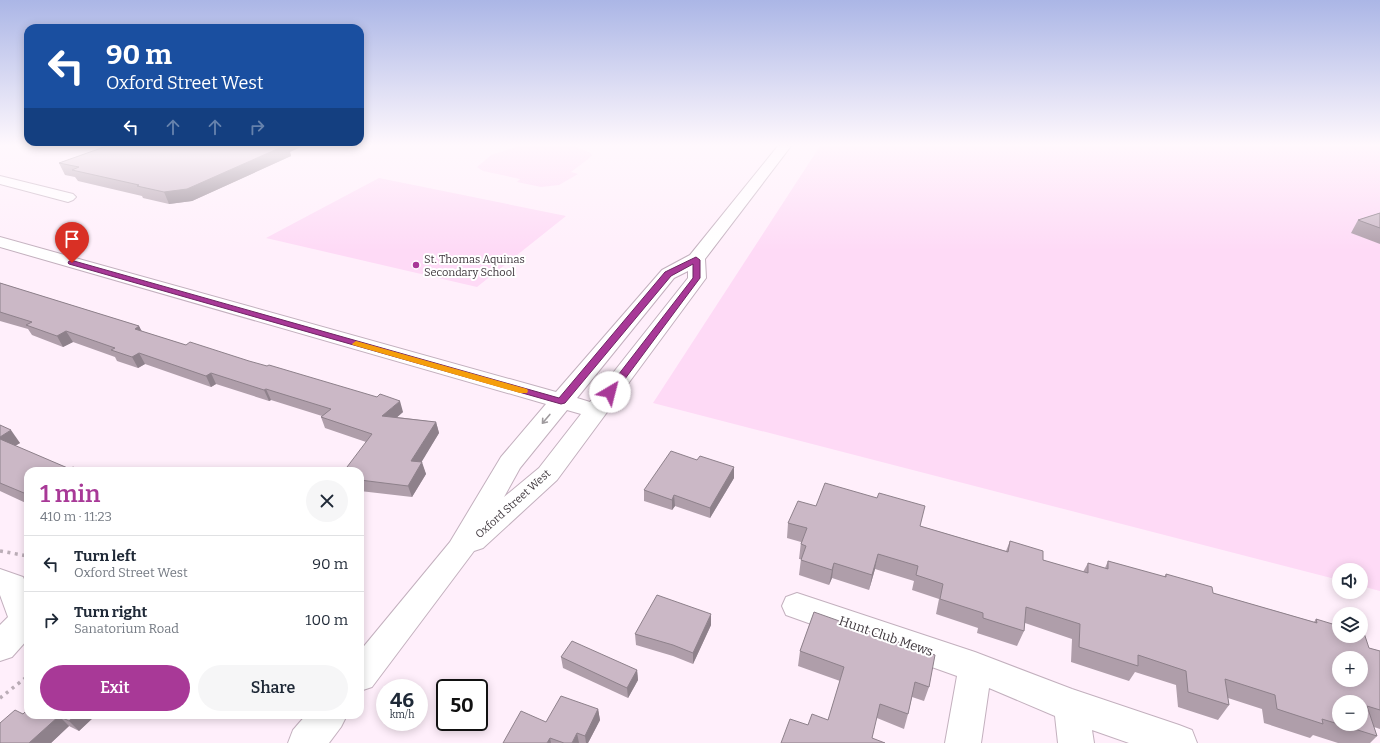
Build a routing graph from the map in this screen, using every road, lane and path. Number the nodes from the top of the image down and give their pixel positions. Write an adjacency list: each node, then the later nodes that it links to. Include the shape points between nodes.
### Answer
1 (3, 181): 3 (main road)
2 (758, 181): 5 (main road, Oxford Street West)
3 (68, 197)
4 (0, 242): 6 (main road)
5 (696, 260): 6 (main road, Oxford Street West, via 668,274); 7 (main road, Oxford Street West, via 696,278)
6 (561, 401): 7 (main road); 8 (main road, Oxford Street West, one-way to 8, via 510,463)
7 (596, 411): 8 (main road, Oxford Street West, via 548,474)
8 (460, 550): 17 (main road, Oxford Street West)
9 (0, 551): 10 (path)
10 (24, 555)
11 (0, 581): 13 (main road, via 12,586)
12 (797, 606): 16 (main road, Hunt Club Mews)
13 (24, 618)
14 (24, 622): 15 (main road)
15 (0, 647)
16 (975, 668): 20 (main road, Hunt Club Mews); 23 (main road)
17 (364, 671)
18 (24, 679): 19 (path)
19 (0, 698)
20 (1072, 706): 24 (main road); 25 (main road, Hunt Club Mews)
21 (326, 719): 22 (main road)
22 (306, 743)
23 (963, 743)
24 (1076, 743)
25 (1179, 743)

